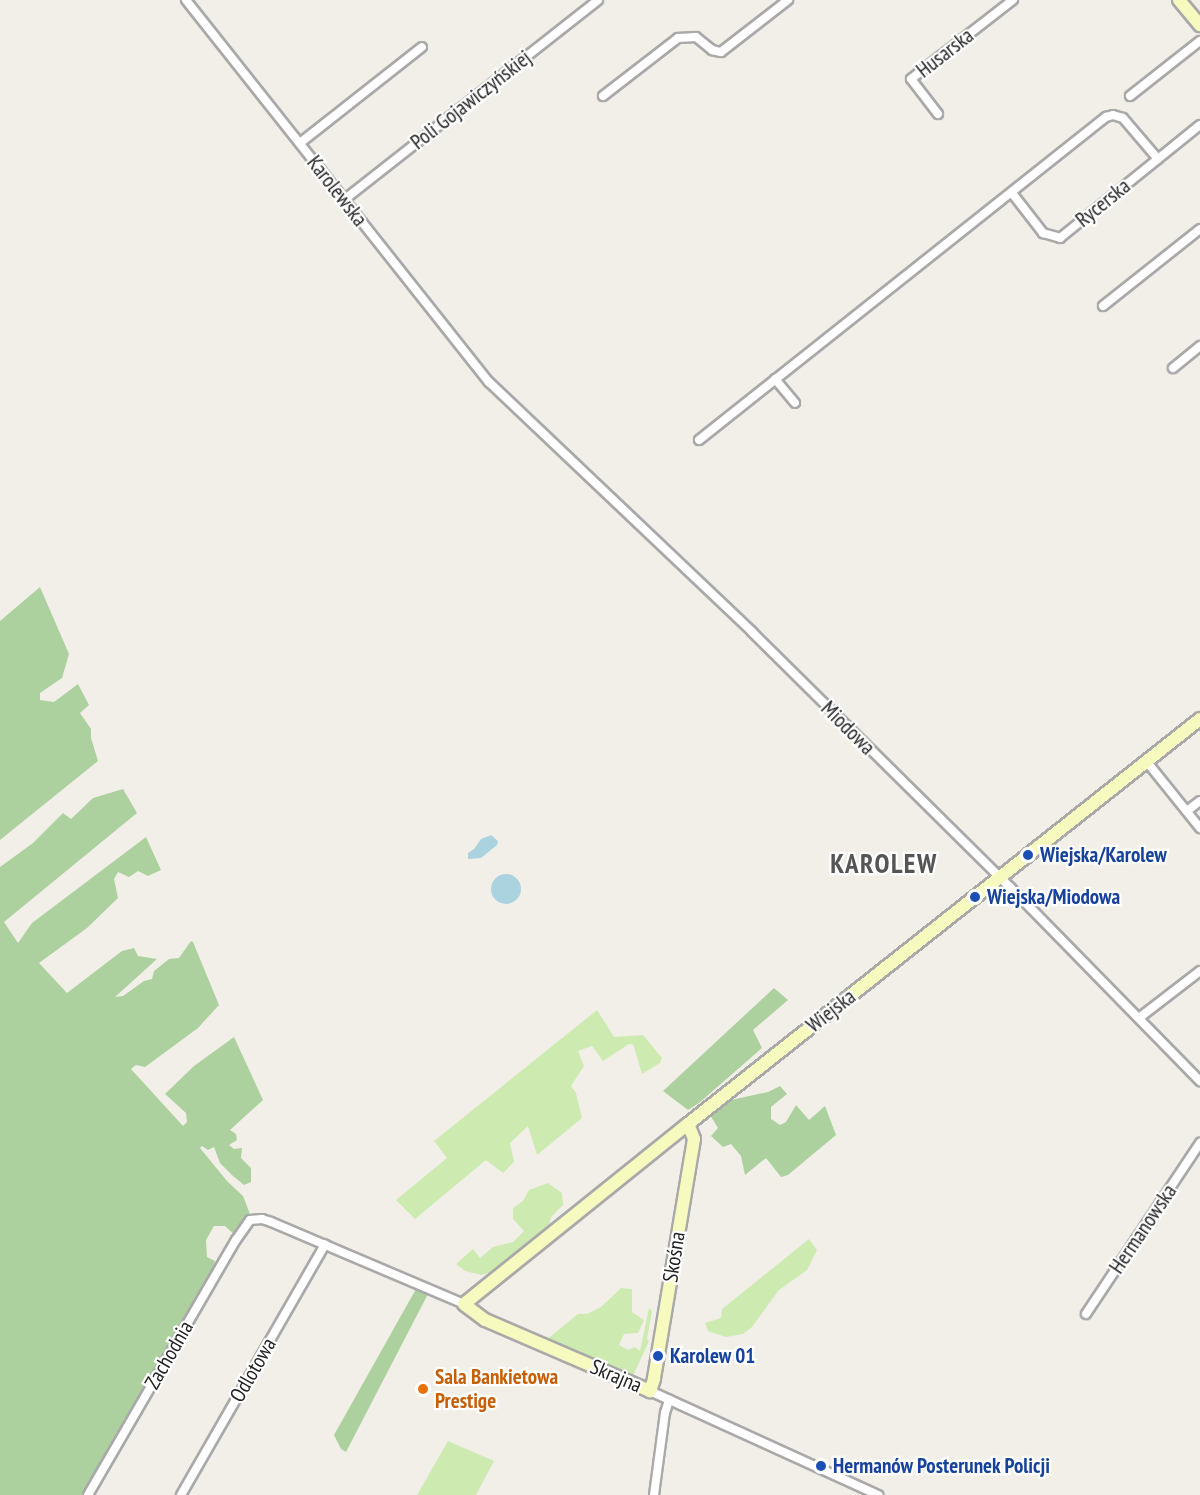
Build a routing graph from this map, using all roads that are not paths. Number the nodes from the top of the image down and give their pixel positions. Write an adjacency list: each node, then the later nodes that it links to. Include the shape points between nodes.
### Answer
1 (186, 0): 13 (street, Karolewska)
2 (598, 0): 16 (street, Poli Gojawiczyńskiej)
3 (788, 0): 9 (street, via 721,52 696,37 678,38)
4 (1012, 0): 11 (street, Husarska, via 911,79)
5 (1179, 0): 6 (street)
6 (1200, 25)
7 (1200, 41): 10 (street)
8 (422, 47): 13 (street)
9 (603, 96)
10 (1130, 96)
11 (938, 114)
12 (1200, 125): 14 (street, Rycerska)
13 (300, 143): 16 (street, Karolewska)
14 (1158, 159): 15 (street, via 1123,118 1106,117); 15 (street, Rycerska, via 1060,238 1043,233)
15 (1012, 193): 21 (street)
16 (344, 200): 22 (street, Karolewska)
17 (1200, 229): 18 (street)
18 (1103, 306)
19 (1200, 346): 20 (street)
20 (1173, 368)
21 (775, 379): 23 (street); 24 (street)
22 (489, 382): 30 (street, Miodowa, via 752,632)
23 (795, 403)
24 (699, 440)
25 (1200, 719): 26 (street, Wiejska)
26 (1147, 762): 28 (street); 30 (street, Wiejska)
27 (1200, 801): 28 (street)
28 (1187, 811): 29 (street)
29 (1200, 828)
30 (1000, 877): 32 (street, Miodowa); 34 (street, Wiejska)
31 (1200, 971): 32 (street)
32 (1139, 1018): 33 (street, Miodowa)
33 (1200, 1082)
34 (688, 1124): 38 (street, Wiejska); 40 (street, Skośna, via 694,1139)
35 (1200, 1143): 39 (street, Hermanowska)
36 (255, 1219): 37 (street, Skrajna); 42 (street, Zachodnia, via 246,1224 236,1240)
37 (325, 1245): 38 (street, Skrajna); 43 (street, Odlotowa)
38 (464, 1304): 40 (street, Skrajna, via 486,1320)
39 (1086, 1314)
40 (650, 1391): 41 (street, Skrajna)
41 (669, 1400): 44 (street); 45 (street, Skrajna)
42 (88, 1495)
43 (181, 1495)
44 (654, 1495)
45 (878, 1495)

